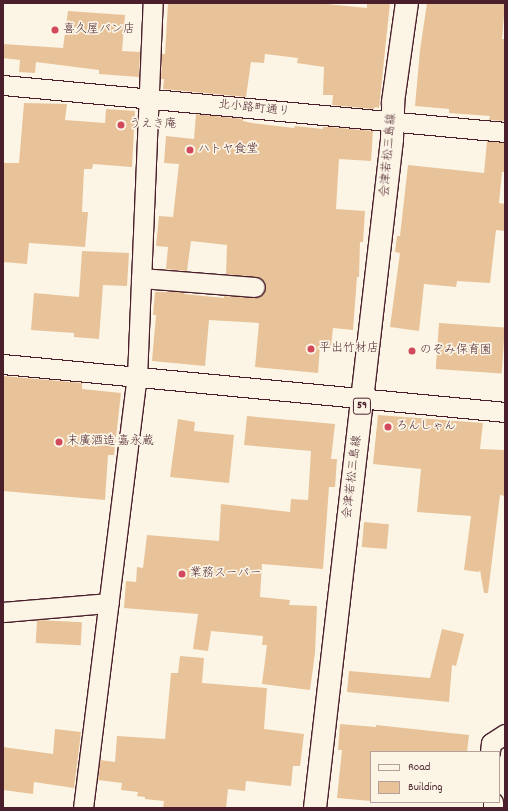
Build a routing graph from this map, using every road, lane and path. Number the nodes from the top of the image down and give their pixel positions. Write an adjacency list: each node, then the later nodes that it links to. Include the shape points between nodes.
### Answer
1 (153, 3): 4 (street)
2 (407, 3): 5 (main road, 会津若松三島線 / 59, via 393,102)
3 (3, 85): 4 (street, 北小路町通り)
4 (148, 98): 5 (street, 北小路町通り); 7 (street)
5 (393, 122): 6 (street, 北小路町通り); 11 (main road, 会津若松三島線 / 59)
6 (505, 132)
7 (141, 278): 8 (street); 10 (street)
8 (255, 287)
9 (3, 364): 10 (street)
10 (137, 377): 11 (street); 13 (street)
11 (363, 397): 12 (street); 18 (main road, 会津若松三島線 / 59)
12 (505, 412)
13 (109, 603): 14 (street); 17 (street)
14 (3, 612)
15 (505, 734): 16 (street, via 491,743)
16 (490, 751)
17 (83, 808)
18 (315, 808)

